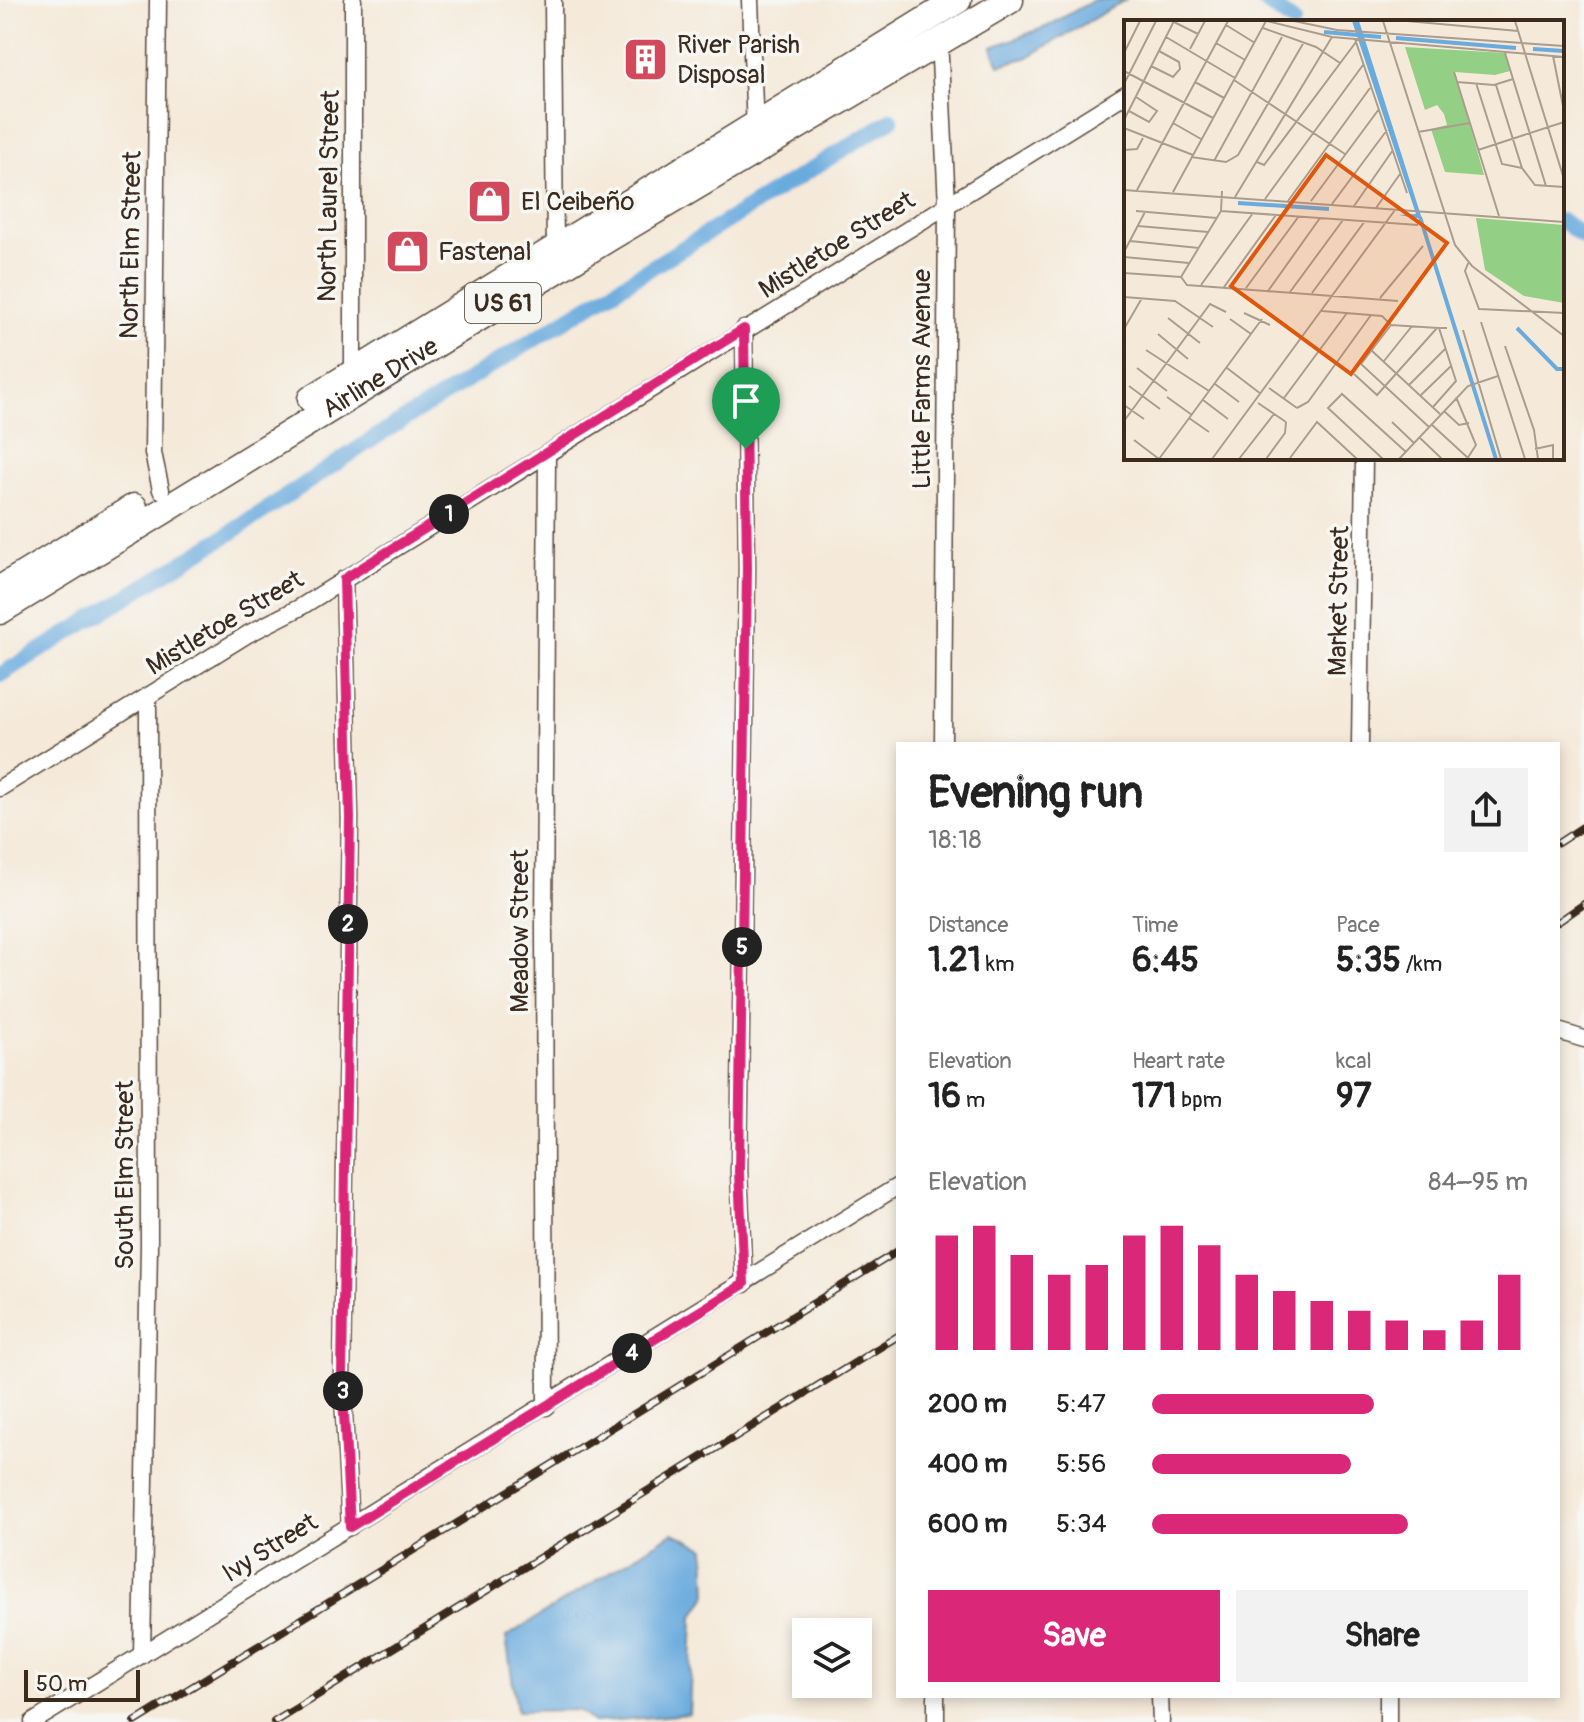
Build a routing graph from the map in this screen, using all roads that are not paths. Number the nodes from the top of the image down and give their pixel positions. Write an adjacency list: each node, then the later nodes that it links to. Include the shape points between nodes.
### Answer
1 (158, 0): 17 (street, North Elm Street, via 153,453)
2 (353, 0): 14 (street, North Laurel Street)
3 (553, 0): 12 (street)
4 (750, 0): 10 (street)
5 (958, 0): 7 (highway, Airline Drive / US 61)
6 (1010, 0): 8 (highway, Airline Drive / US 61)
7 (933, 15): 8 (street, Little Farms Avenue); 10 (highway, Airline Drive / US 61)
8 (940, 43): 10 (highway, Airline Drive / US 61); 11 (street, Little Farms Avenue)
9 (1124, 95): 11 (street, Mistletoe Street)
10 (756, 137): 12 (highway, Airline Drive / US 61)
11 (947, 205): 13 (street, Mistletoe Street); 22 (street, Little Farms Avenue)
12 (558, 259): 14 (highway, Airline Drive / US 61)
13 (744, 329): 15 (street, Mistletoe Street); 28 (street, via 747,568 739,1172)
14 (355, 382): 17 (highway, Airline Drive / US 61); 20 (highway, Airline Drive / US 61)
15 (547, 454): 18 (street, Mistletoe Street); 29 (street, Meadow Street)
16 (1364, 460): 23 (street, Market Street)
17 (161, 490): 19 (highway, Airline Drive / US 61)
18 (344, 579): 21 (street, Mistletoe Street); 30 (street, via 350,818 342,1376)
19 (0, 589)
20 (0, 611)
21 (148, 696): 24 (street, Mistletoe Street); 31 (street, South Elm Street, via 149,1245)
22 (943, 742)
23 (1360, 742)
24 (0, 788)
25 (1560, 1032): 26 (street)
26 (1584, 1039)
27 (896, 1187): 28 (street, Ivy Street)
28 (744, 1284): 29 (street, Ivy Street)
29 (546, 1407): 30 (street, Ivy Street)
30 (350, 1527): 31 (street, Ivy Street)
31 (142, 1655): 35 (street, Ivy Street)
32 (936, 1698): 36 (street)
33 (1160, 1698): 37 (street)
34 (1388, 1698): 38 (street)
35 (33, 1722)
36 (936, 1722)
37 (1161, 1722)
38 (1388, 1722)

